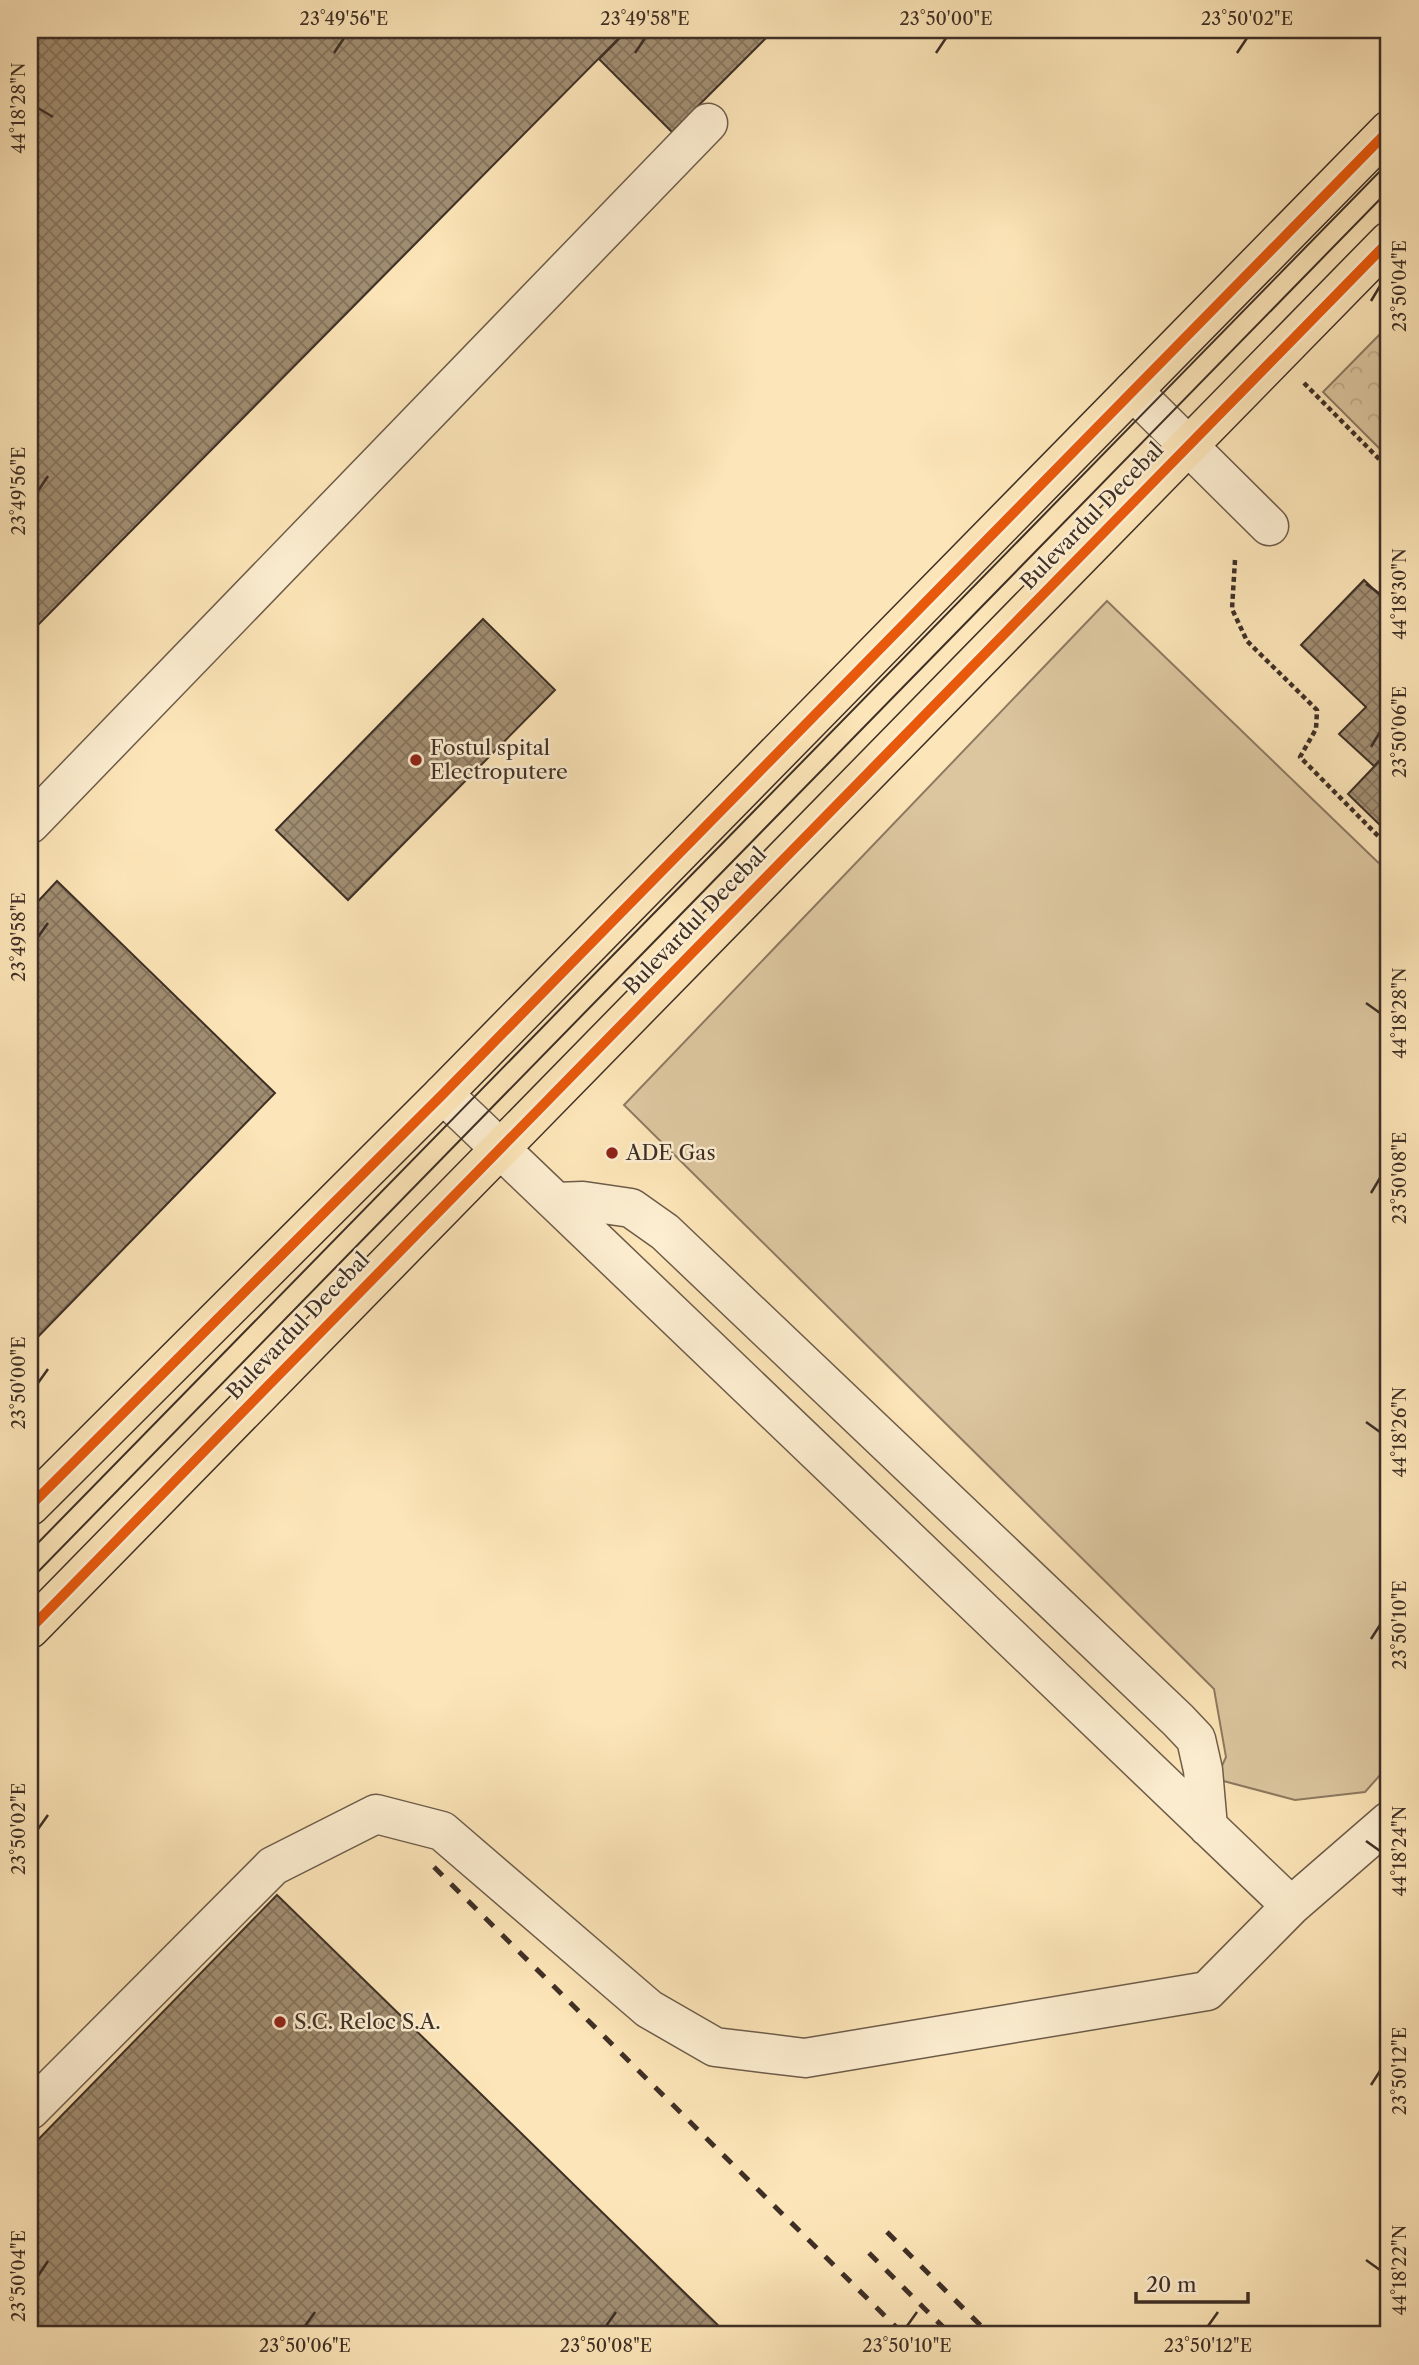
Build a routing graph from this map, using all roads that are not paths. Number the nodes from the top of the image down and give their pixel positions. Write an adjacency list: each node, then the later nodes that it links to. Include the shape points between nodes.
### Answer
1 (708, 123): 7 (street)
2 (1389, 130): 4 (main road)
3 (1389, 241): 5 (main road, Bulevardul Decebal)
4 (1133, 391): 5 (street); 8 (main road)
5 (1188, 445): 6 (street); 9 (main road, Bulevardul Decebal)
6 (1269, 526)
7 (30, 824)
8 (443, 1094): 9 (street); 11 (main road)
9 (499, 1148): 10 (street); 12 (main road, Bulevardul Decebal)
10 (556, 1202): 14 (street); 14 (street, via 631,1208 665,1232 1178,1720 1196,1739)
11 (30, 1506)
12 (30, 1629)
13 (1389, 1821): 15 (street)
14 (1208, 1827): 15 (street)
15 (1291, 1906): 16 (street, via 1207,1991 805,2058 715,2047 649,2009 442,1831 376,1814 273,1866)
16 (30, 2110)

